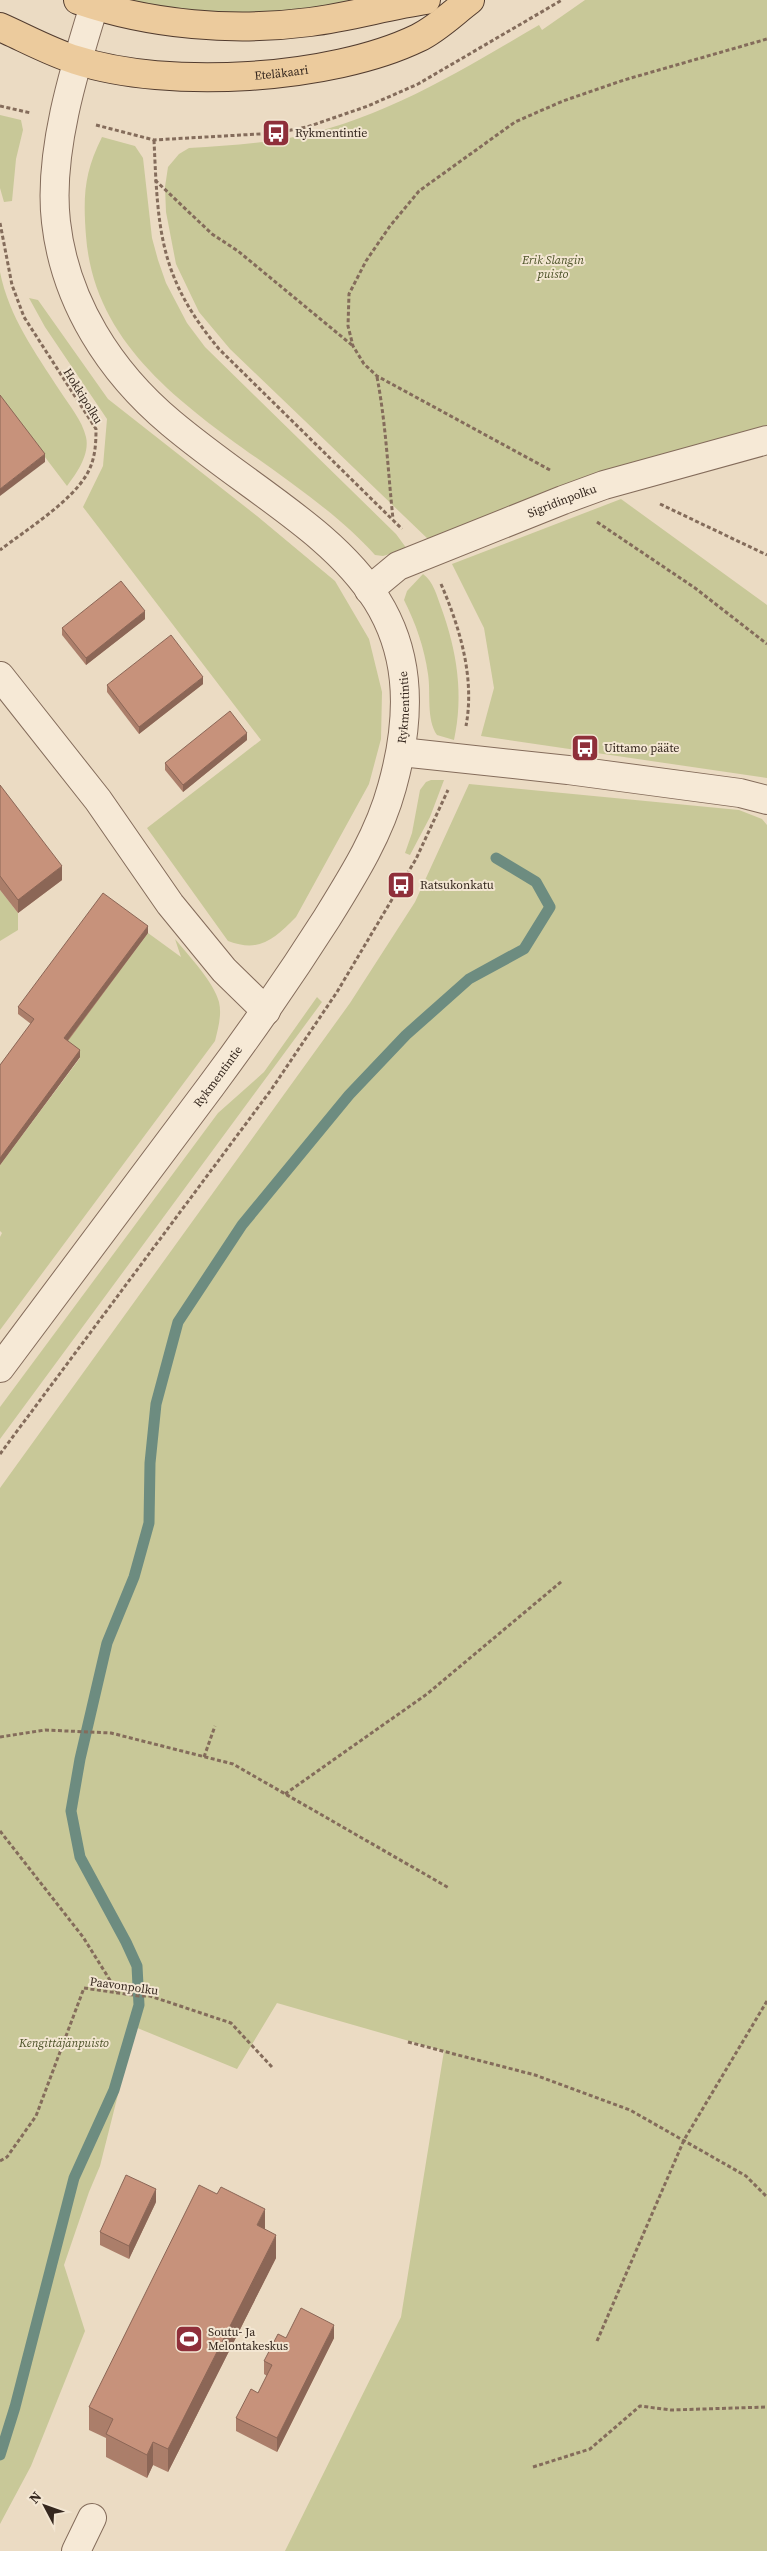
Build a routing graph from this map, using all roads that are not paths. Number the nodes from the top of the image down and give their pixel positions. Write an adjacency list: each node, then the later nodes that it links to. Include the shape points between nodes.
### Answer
1 (426, 0): 3 (main road, via 310,22 270,26 169,22)
2 (470, 0): 5 (main road, Eteläkaari, via 420,37 396,48 318,68 204,76 123,70)
3 (86, 3): 5 (street, Rykmentintie)
4 (0, 27): 5 (main road, Eteläkaari)
5 (77, 60): 7 (street, Rykmentintie, via 64,119 55,205 66,274 88,324 122,374 171,423 313,530 354,570)
6 (767, 440): 7 (street, Sigridinpolku, via 604,485 563,500 398,566)
7 (369, 590): 9 (street, Rykmentintie, via 384,611 400,655 406,698)
8 (0, 676): 11 (street, via 98,800 170,904 224,970)
9 (400, 752): 10 (street, via 740,793); 11 (street, Rykmentintie, via 379,825 362,861)
10 (767, 800)
11 (266, 1012): 12 (street, Rykmentintie)
12 (0, 1368)
13 (92, 2518): 14 (street)
14 (76, 2551)

